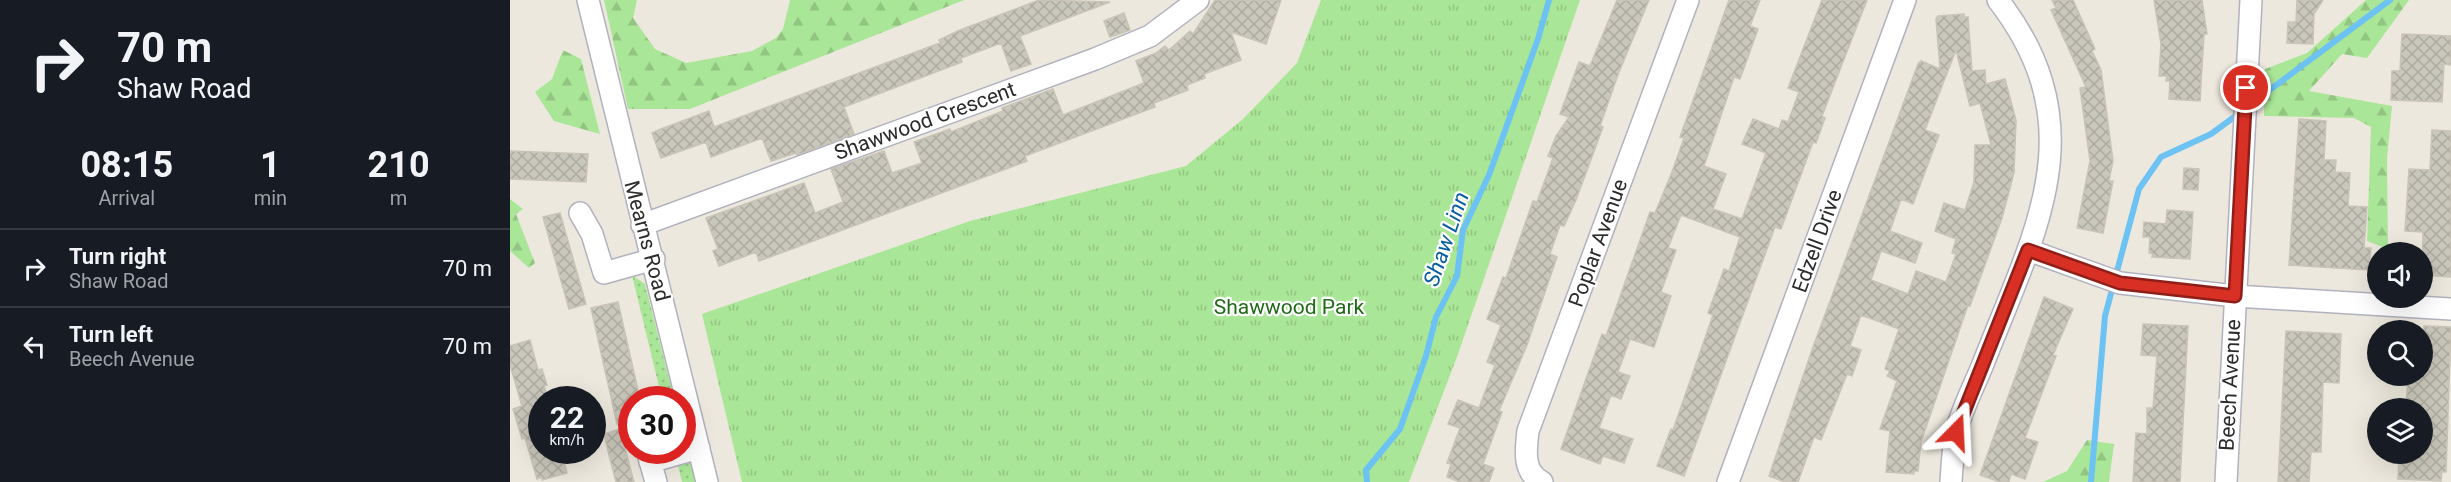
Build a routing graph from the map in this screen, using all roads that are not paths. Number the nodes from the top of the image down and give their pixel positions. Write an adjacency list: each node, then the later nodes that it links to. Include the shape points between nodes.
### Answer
1 (588, 0): 8 (street, Mearns Road)
2 (1198, 0): 8 (street, Shawwood Crescent, via 1150,36 1095,59)
3 (1688, 0): 16 (street, Poplar Avenue, via 1528,430 1525,457 1534,478)
4 (1905, 0): 17 (street, Edzell Drive)
5 (1998, 0): 9 (street, via 2019,28 2041,75 2052,124 2050,174)
6 (2251, 0): 11 (street, Beech Avenue)
7 (580, 213): 10 (street, via 592,234 604,273)
8 (642, 225): 10 (street, Mearns Road)
9 (2028, 250): 11 (street, via 2120,283); 18 (street, via 1956,432)
10 (654, 260): 13 (street, Mearns Road)
11 (2235, 296): 12 (street); 19 (street, Beech Avenue)
12 (2451, 309)
13 (699, 448): 14 (street); 15 (street, Mearns Road)
14 (651, 465)
15 (707, 482)
16 (1542, 482)
17 (1728, 482)
18 (1951, 482)
19 (2226, 482)

